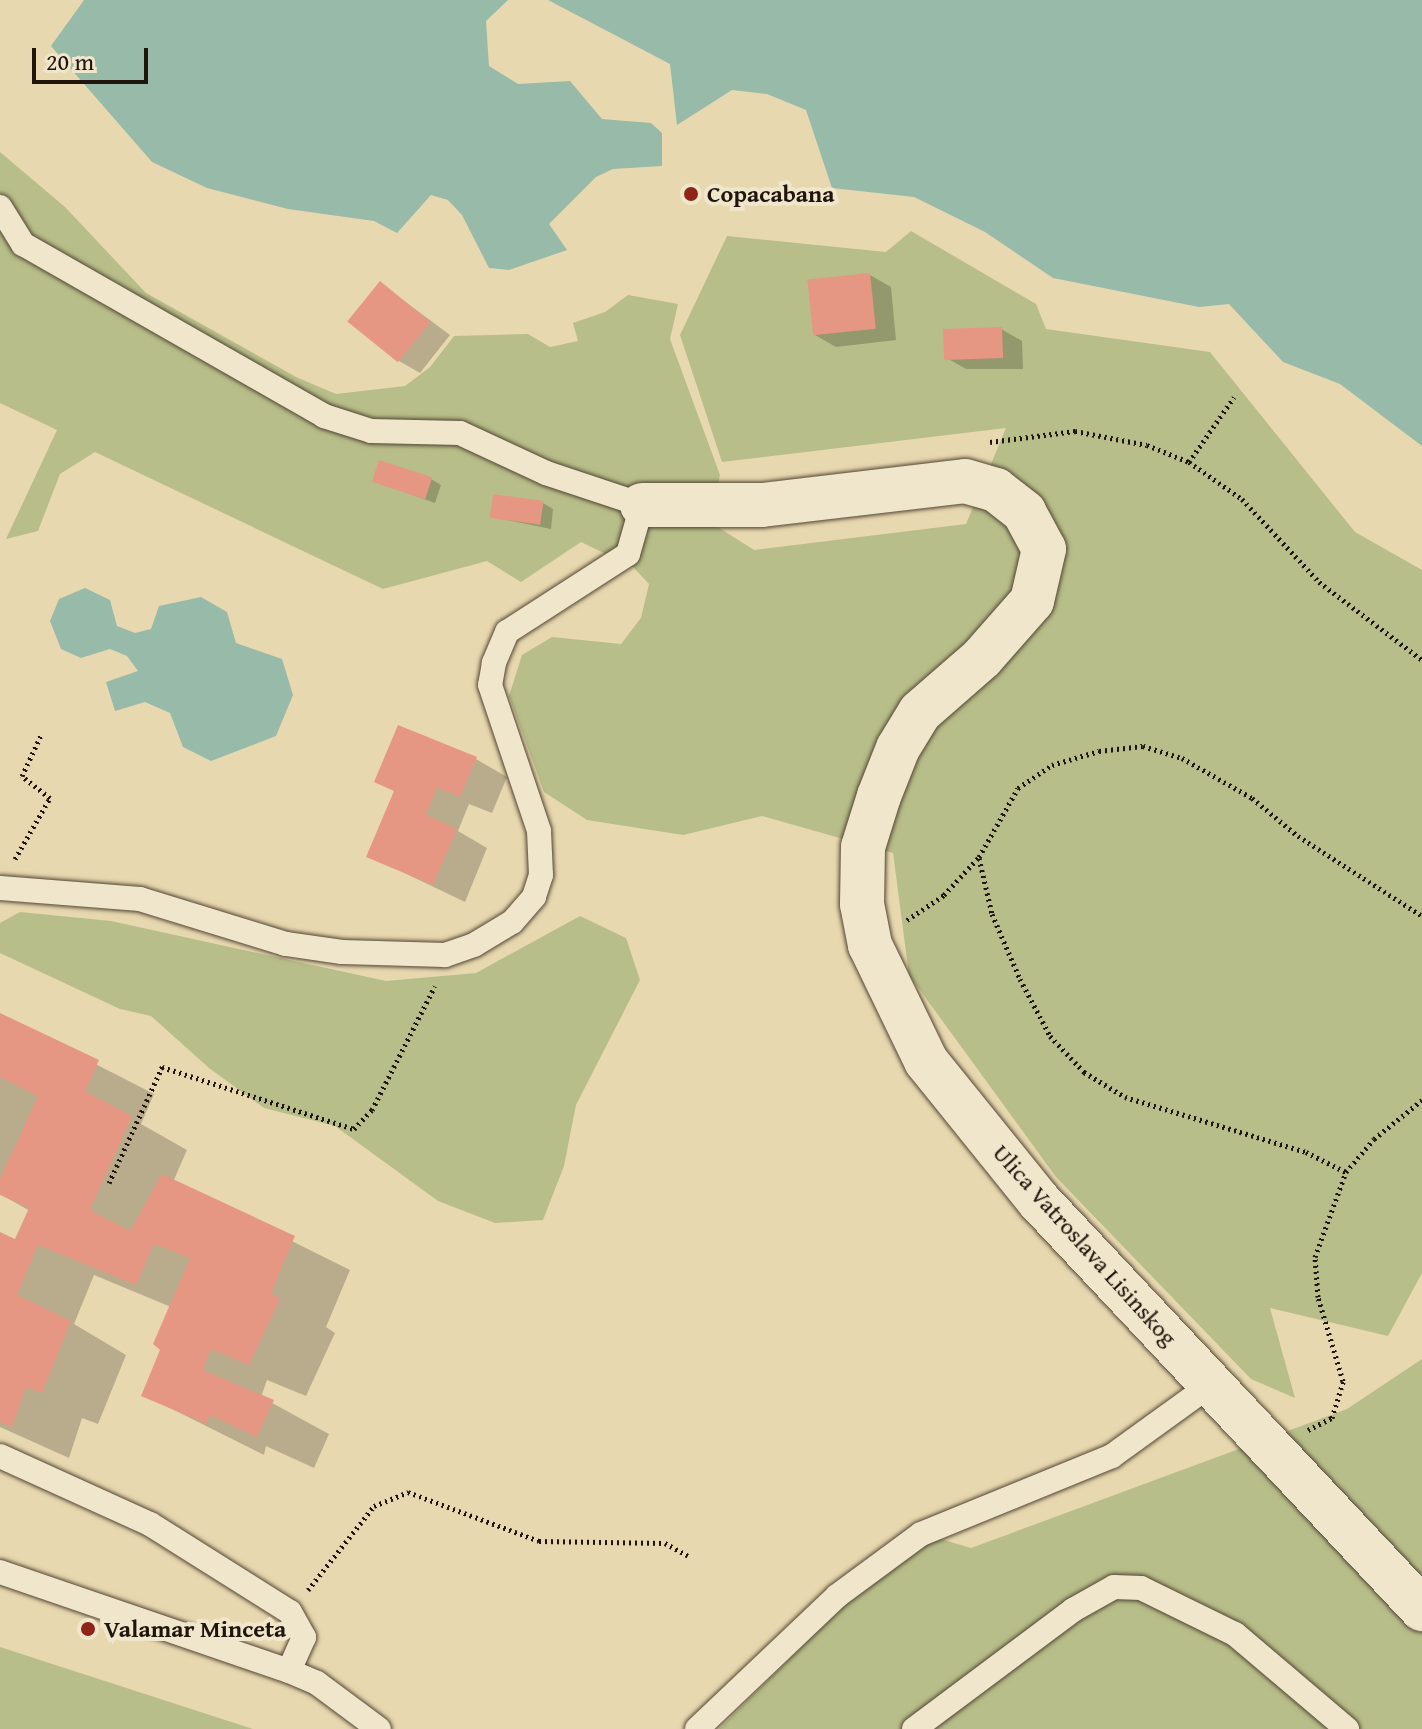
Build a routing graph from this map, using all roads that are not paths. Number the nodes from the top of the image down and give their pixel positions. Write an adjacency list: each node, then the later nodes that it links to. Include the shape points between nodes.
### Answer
1 (0, 207): 2 (lane, via 23,244 324,416 371,431 460,433 546,473)
2 (642, 505): 3 (lane, via 628,554 507,632 490,685 539,831 541,875 534,897 512,922 474,945 445,955 342,952 286,944 140,899); 4 (street, Ulica Vatroslava Lisinskog, via 762,505 965,481 996,490 1024,512 1044,549 1032,601 982,658 920,712 898,748 863,847 862,904 870,945 926,1061 1039,1201)
3 (4, 881)
4 (1213, 1383): 7 (street, Ulica Vatroslava Lisinskog); 10 (lane, via 1112,1456 921,1534 837,1596)
5 (0, 1456): 8 (lane, via 150,1524 290,1612 304,1637)
6 (0, 1572): 8 (lane)
7 (1422, 1609)
8 (289, 1671): 9 (lane, via 317,1683)
9 (379, 1729)
10 (697, 1729)
11 (914, 1729): 12 (lane, via 1073,1610 1114,1587 1141,1588 1235,1634)
12 (1347, 1729)

